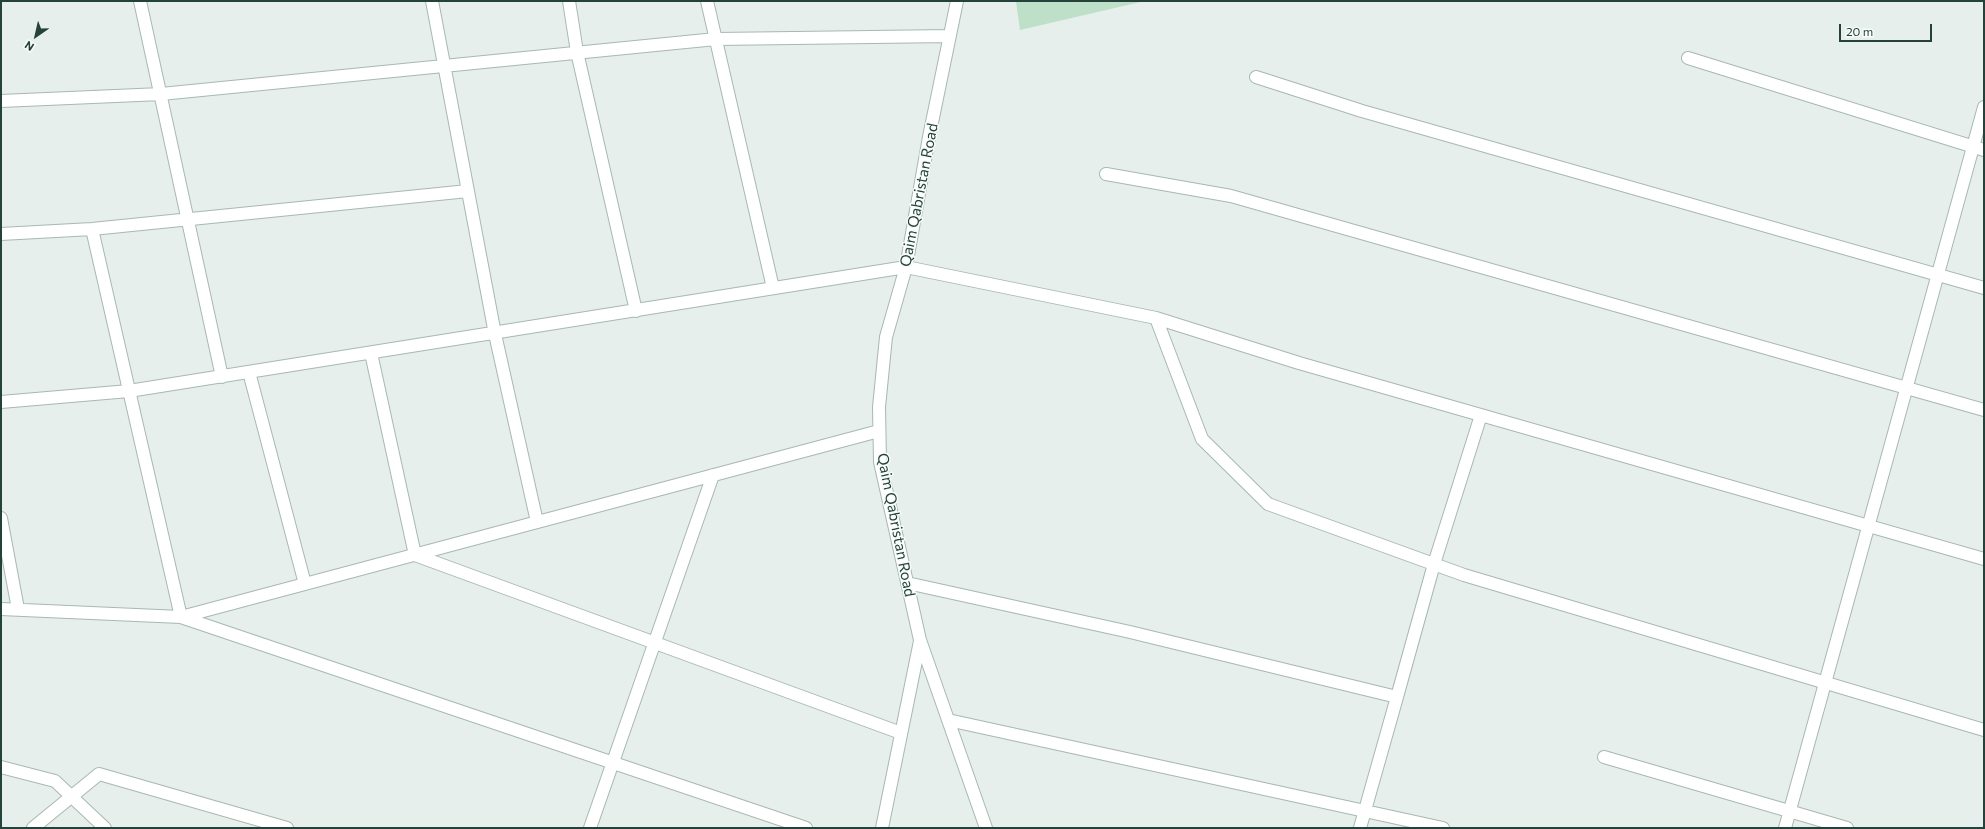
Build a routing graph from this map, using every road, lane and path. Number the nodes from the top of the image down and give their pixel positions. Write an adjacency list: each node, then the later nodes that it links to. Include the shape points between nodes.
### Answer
1 (140, 1): 12 (street)
2 (432, 1): 10 (street)
3 (569, 1): 8 (street)
4 (707, 1): 7 (street)
5 (957, 1): 6 (street, Qaim Qabristan Road)
6 (950, 36): 7 (street); 21 (street, Qaim Qabristan Road)
7 (716, 39): 8 (street); 23 (street)
8 (577, 52): 10 (street); 25 (street)
9 (1688, 58): 15 (street)
10 (444, 66): 12 (street); 17 (street)
11 (1256, 77): 22 (street, via 1362,111)
12 (160, 94): 13 (street); 18 (street)
13 (1, 102)
14 (1984, 106): 15 (street)
15 (1979, 149): 22 (street)
16 (1106, 174): 31 (street, via 1231,196)
17 (468, 191): 18 (street); 27 (street)
18 (188, 219): 19 (street); 30 (street)
19 (92, 229): 20 (street); 32 (street)
20 (1, 234)
21 (906, 267): 23 (street); 26 (street); 36 (street, Qaim Qabristan Road, via 886,337)
22 (1939, 275): 24 (street); 31 (street)
23 (773, 288): 25 (street)
24 (1984, 288)
25 (636, 310): 27 (street)
26 (1156, 318): 35 (street, via 1299,363); 43 (street, via 1202,439 1268,504)
27 (495, 334): 28 (street); 39 (street)
28 (371, 353): 29 (street); 41 (street)
29 (249, 372): 30 (street); 45 (street)
30 (222, 377): 32 (street)
31 (1908, 388): 34 (street); 40 (street)
32 (129, 390): 33 (street); 48 (street)
33 (1, 402)
34 (1984, 410)
35 (1481, 415): 40 (street); 43 (street)
36 (879, 431): 37 (street); 44 (street, Qaim Qabristan Road, via 880,462)
37 (713, 475): 39 (street); 50 (street)
38 (1, 518): 47 (street)
39 (537, 522): 41 (street)
40 (1869, 527): 42 (street); 51 (street)
41 (415, 555): 45 (street); 50 (street)
42 (1984, 559)
43 (1434, 564): 51 (street); 52 (street)
44 (907, 583): 49 (street, Qaim Qabristan Road); 52 (street, via 1130,632)
45 (305, 584): 48 (street)
46 (1, 609): 47 (street)
47 (18, 610): 48 (street)
48 (181, 617): 57 (street)
49 (920, 640): 53 (street, Qaim Qabristan Road); 55 (street)
50 (654, 643): 55 (street); 57 (street)
51 (1826, 683): 54 (street); 60 (street)
52 (1397, 697): 61 (street)
53 (948, 720): 61 (street); 68 (street, Qaim Qabristan Road)
54 (1984, 730)
55 (901, 733): 67 (street)
56 (1604, 757): 60 (street)
57 (613, 763): 65 (street); 66 (street)
58 (1, 767): 59 (street, via 55,781)
59 (72, 797): 62 (street); 63 (street); 64 (street, via 99,774)
60 (1790, 811): 71 (street); 72 (street)
61 (1364, 812): 69 (street); 70 (street)
62 (33, 828)
63 (105, 828)
64 (287, 828)
65 (590, 828)
66 (806, 828)
67 (882, 828)
68 (986, 828)
69 (1360, 828)
70 (1443, 828)
71 (1785, 828)
72 (1847, 828)

